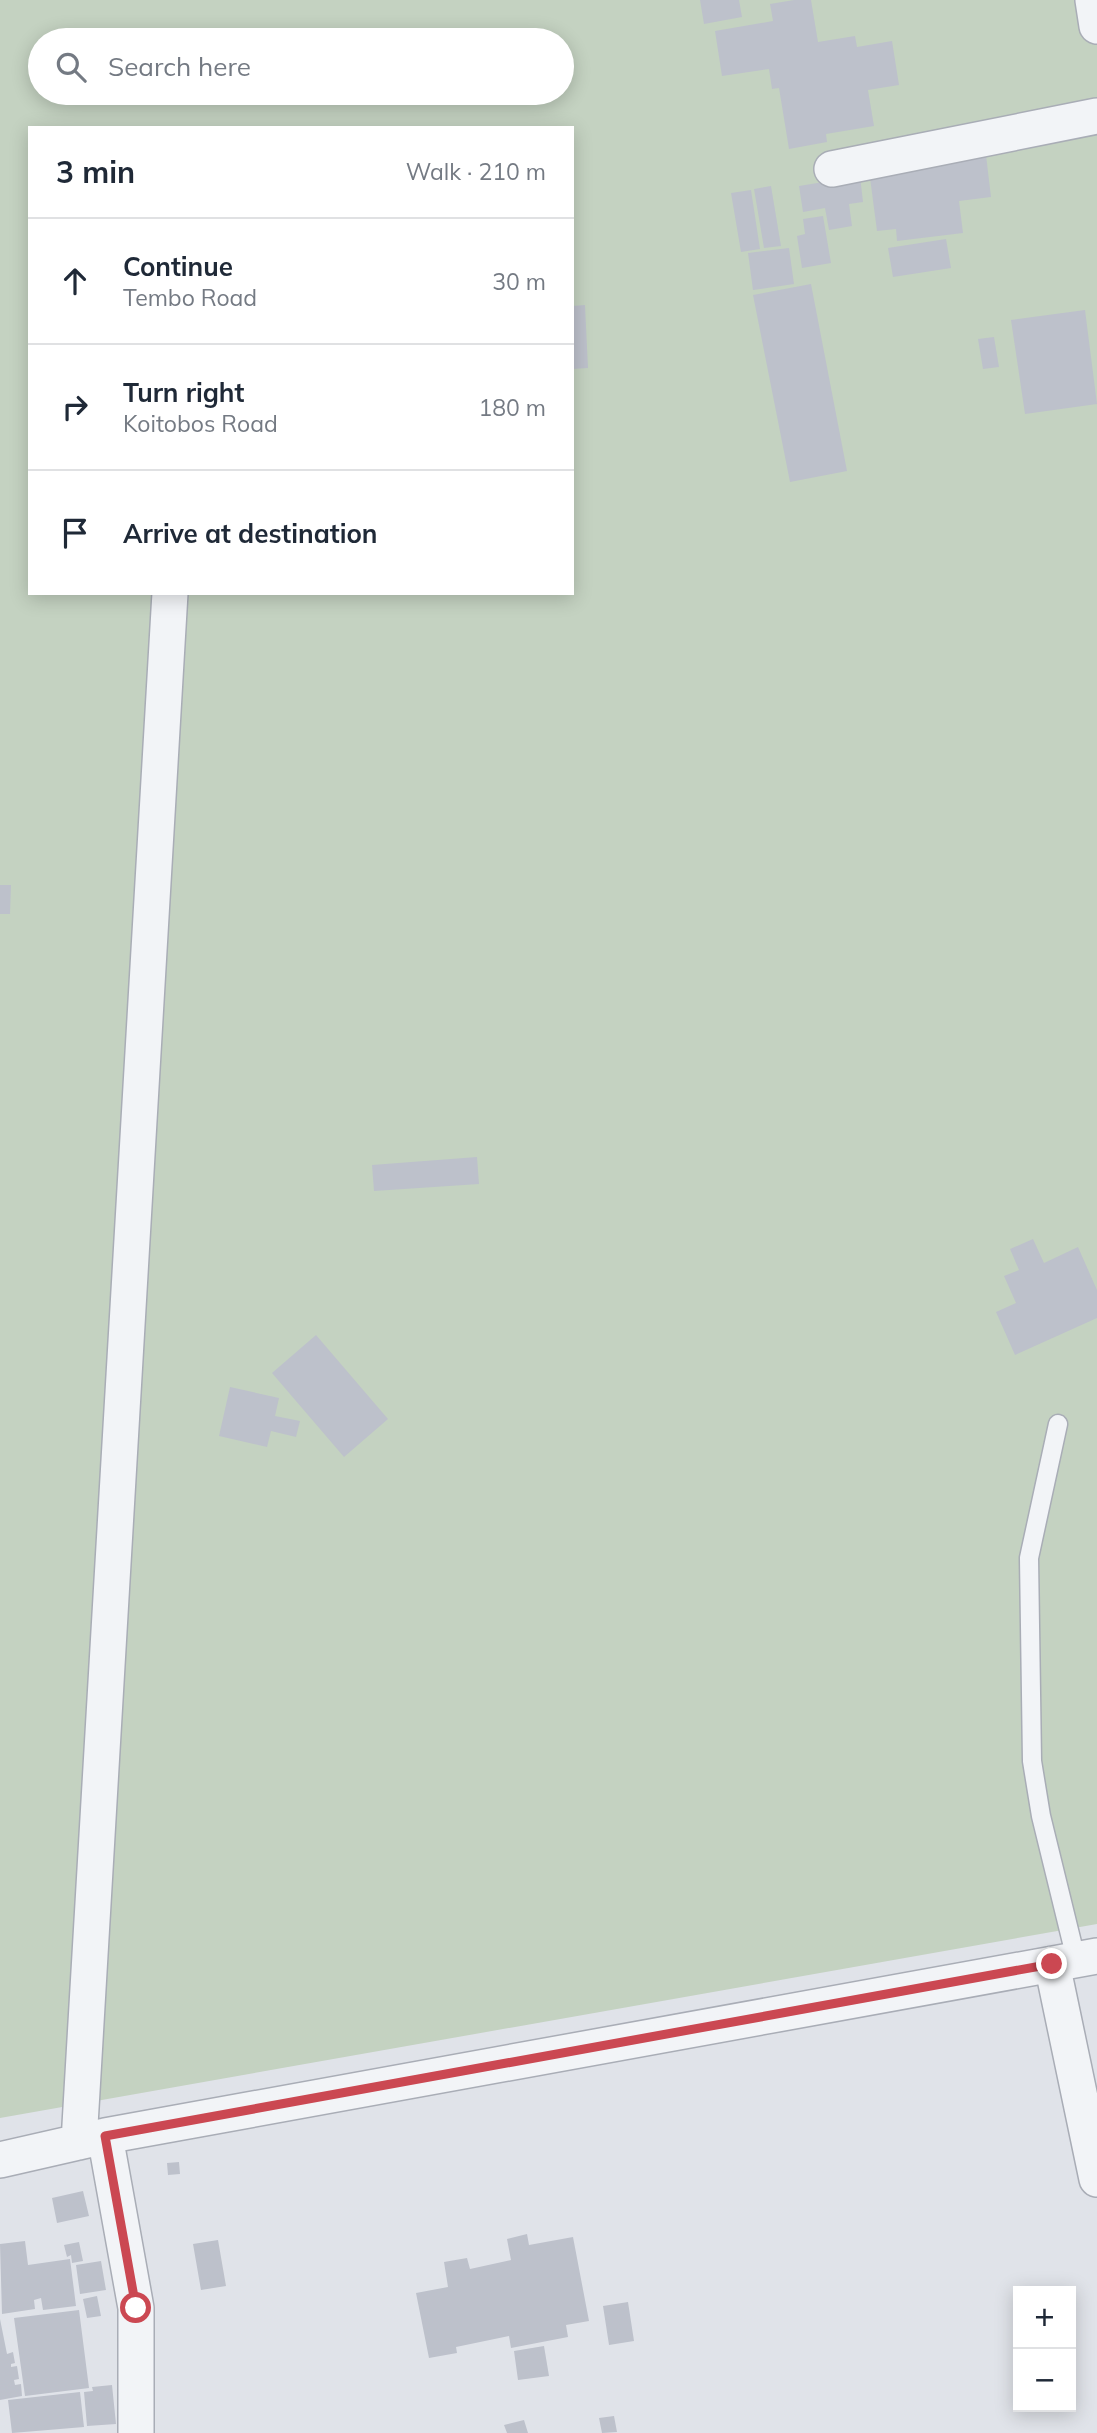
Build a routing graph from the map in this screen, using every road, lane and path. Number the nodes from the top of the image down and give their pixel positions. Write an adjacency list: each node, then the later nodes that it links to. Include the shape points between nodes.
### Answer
1 (1093, 0): 2 (street)
2 (1097, 26)
3 (1097, 116): 4 (street)
4 (832, 169)
5 (170, 595): 8 (street)
6 (1058, 1424): 7 (lane, via 1029,1558 1032,1761)
7 (1075, 1960): 8 (street); 10 (street)
8 (92, 2139): 9 (street); 11 (street, via 136,2308)
9 (0, 2160)
10 (1097, 2179)
11 (136, 2433)

